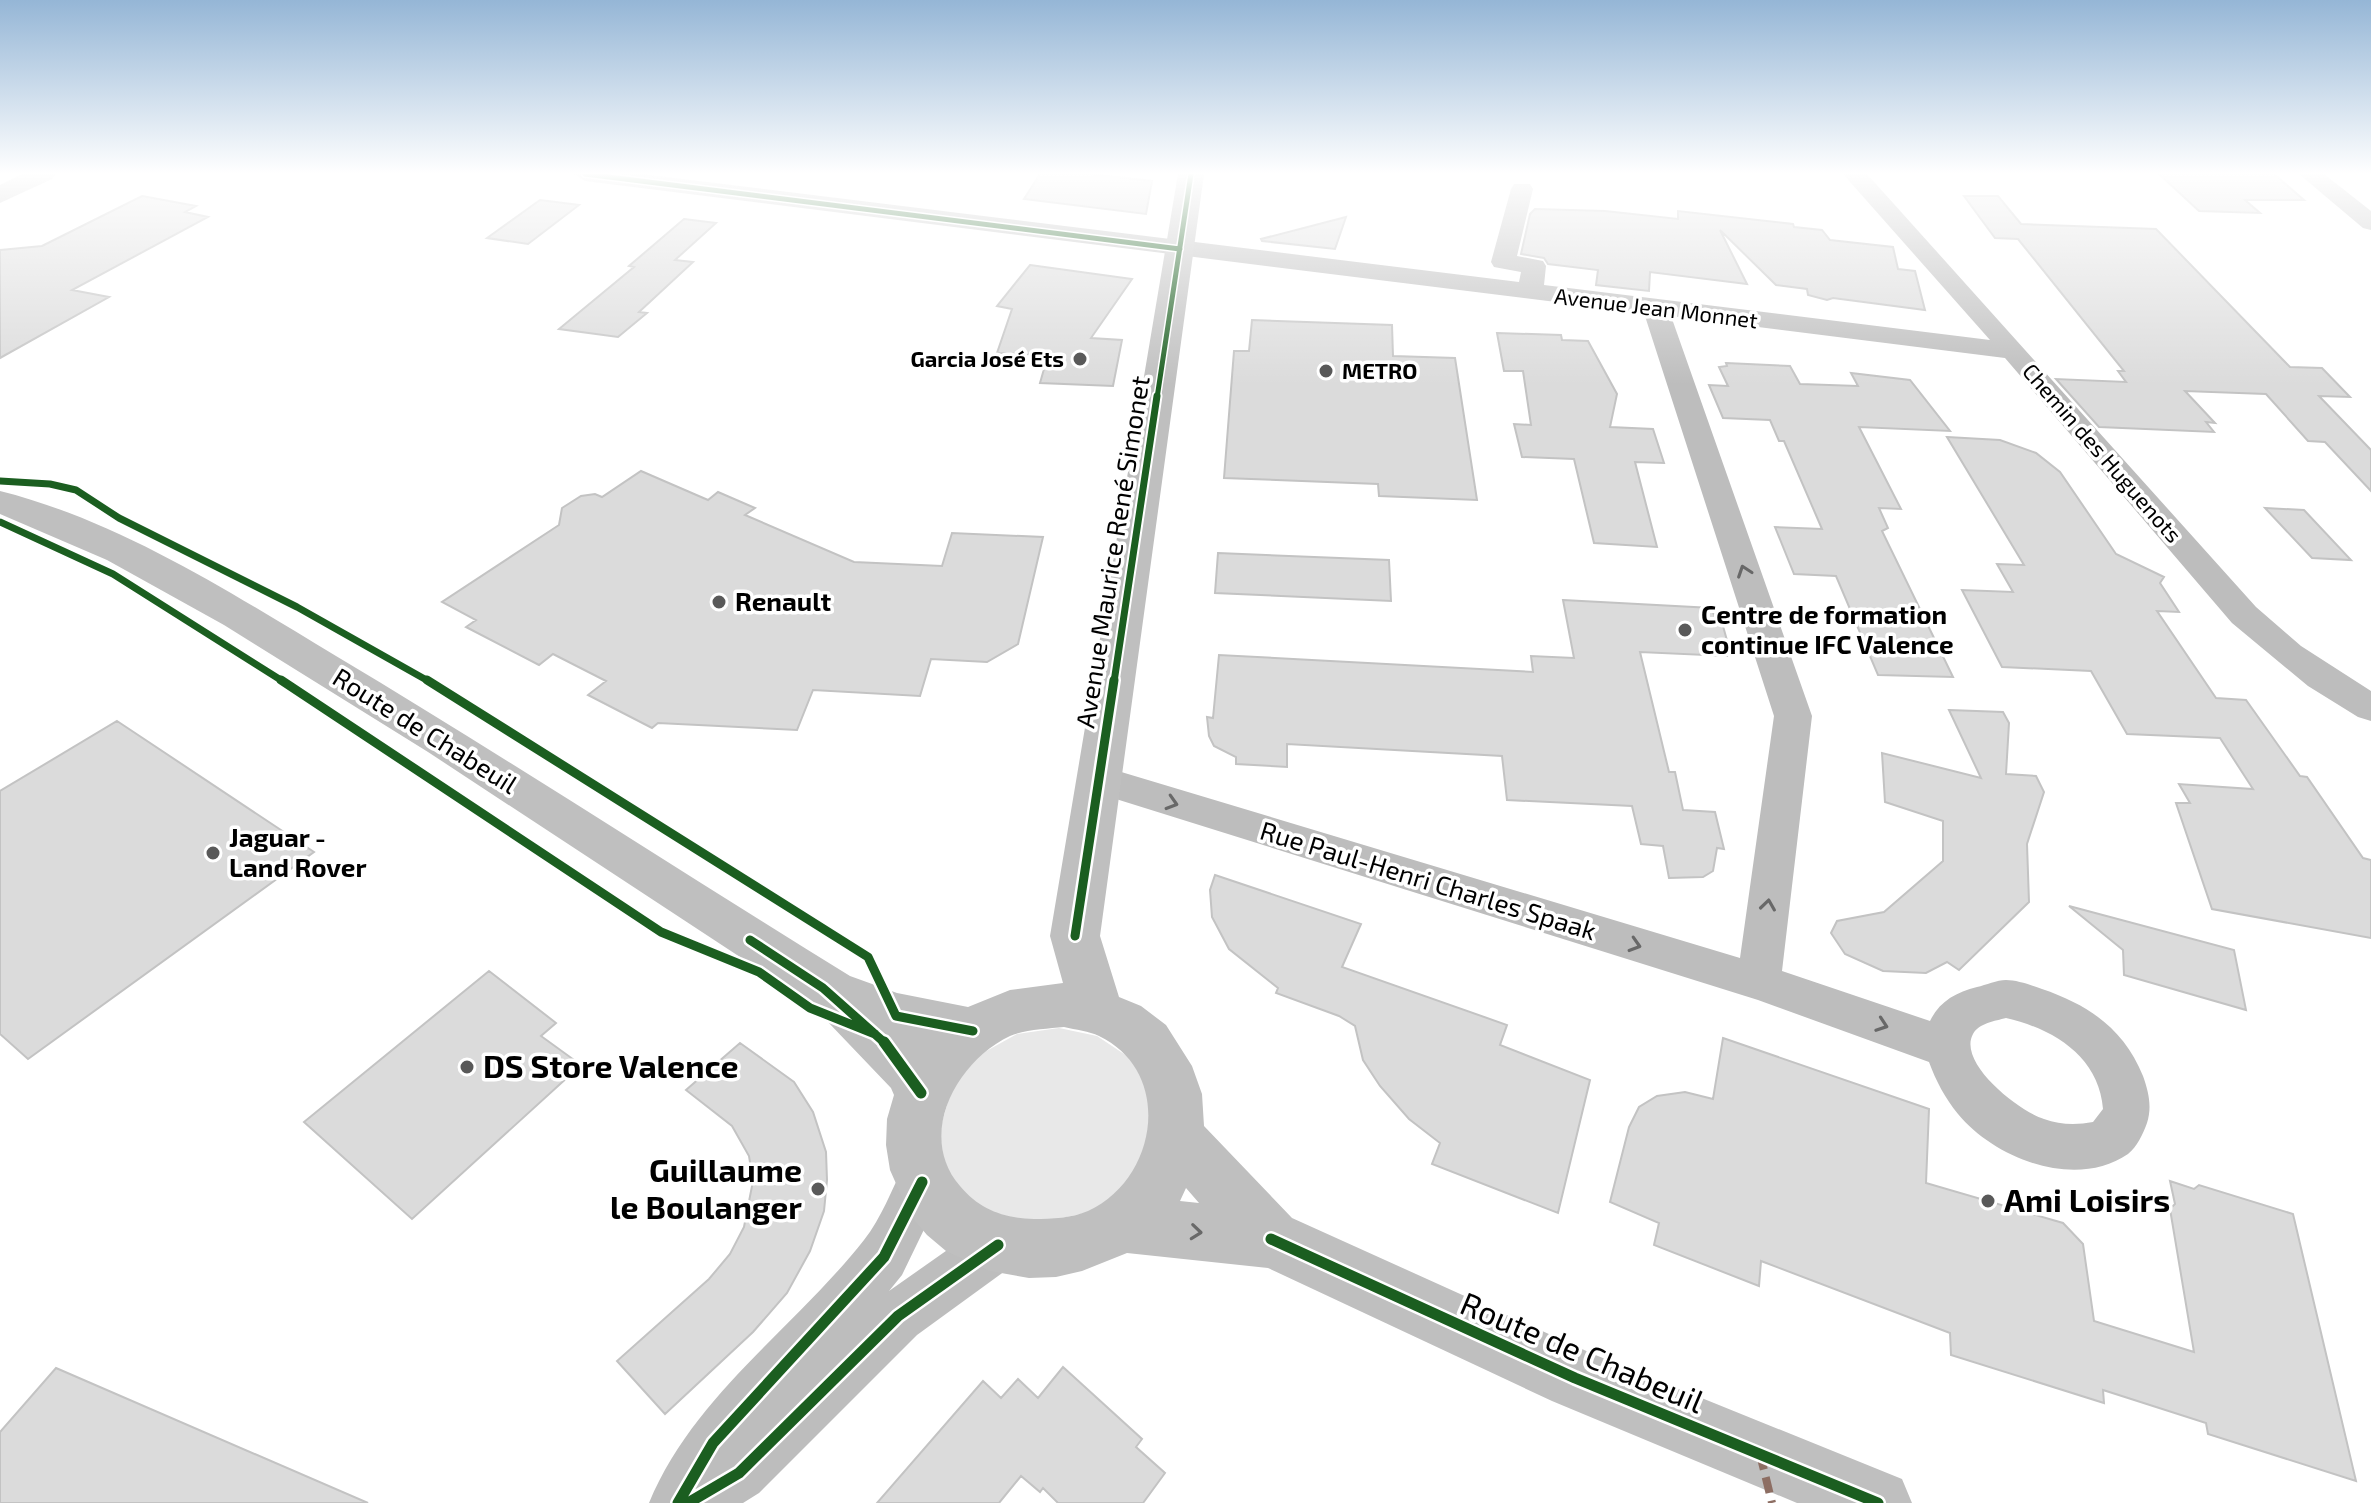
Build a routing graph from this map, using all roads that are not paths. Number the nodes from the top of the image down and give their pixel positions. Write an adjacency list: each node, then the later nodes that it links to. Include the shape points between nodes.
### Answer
1 (1141, 244): 5 (street, Avenue Jean Monnet)
2 (1181, 244): 5 (main road, Avenue Maurice René Simonet)
3 (1508, 244): 6 (street, via 1503,262 1534,266)
4 (1917, 244): 8 (street, Chemin des Huguenots)
5 (1180, 249): 6 (street, Avenue Jean Monnet); 11 (main road, Avenue Maurice René Simonet)
6 (1530, 292): 7 (street, Avenue Jean Monnet)
7 (1657, 308): 8 (street, Avenue Jean Monnet); 13 (street, one-way to 7, via 1793,716)
8 (2013, 351): 10 (street, Chemin des Huguenots, via 2244,615 2282,651)
9 (0, 502): 14 (main road, Route de Chabeuil, via 209,598 390,707)
10 (2371, 708)
11 (1098, 779): 12 (main road, Avenue Maurice René Simonet); 13 (street, Rue Paul-Henri Charles Spaak, one-way to 13)
12 (1075, 936): 15 (main road, Avenue Maurice René Simonet); 16 (main road, Avenue Maurice René Simonet)
13 (1759, 982): 18 (street, Rue Paul-Henri Charles Spaak, one-way to 18)
14 (832, 992): 17 (main road, Route de Chabeuil, via 896,1016); 19 (main road, Route de Chabeuil, via 910,1071)
15 (1030, 1007): 16 (main road, via 1064,1005); 17 (main road)
16 (1098, 1012): 20 (main road, via 1144,1038 1161,1059 1179,1110)
17 (973, 1031): 19 (main road, via 939,1062)
18 (1948, 1048)
19 (921, 1093): 21 (main road, via 913,1137)
20 (1177, 1137): 22 (main road, via 1168,1170); 23 (main road, Route de Chabeuil)
21 (922, 1182): 24 (main road, via 940,1209 966,1231); 25 (street, via 884,1257 713,1443)
22 (1121, 1224): 23 (main road, Route de Chabeuil, one-way to 23); 24 (main road, via 1082,1243 1040,1250)
23 (1271, 1239): 27 (main road, Route de Chabeuil, via 1561,1372)
24 (998, 1245): 26 (street, via 898,1316 739,1473)
25 (678, 1503)
26 (688, 1503)
27 (1878, 1503)

